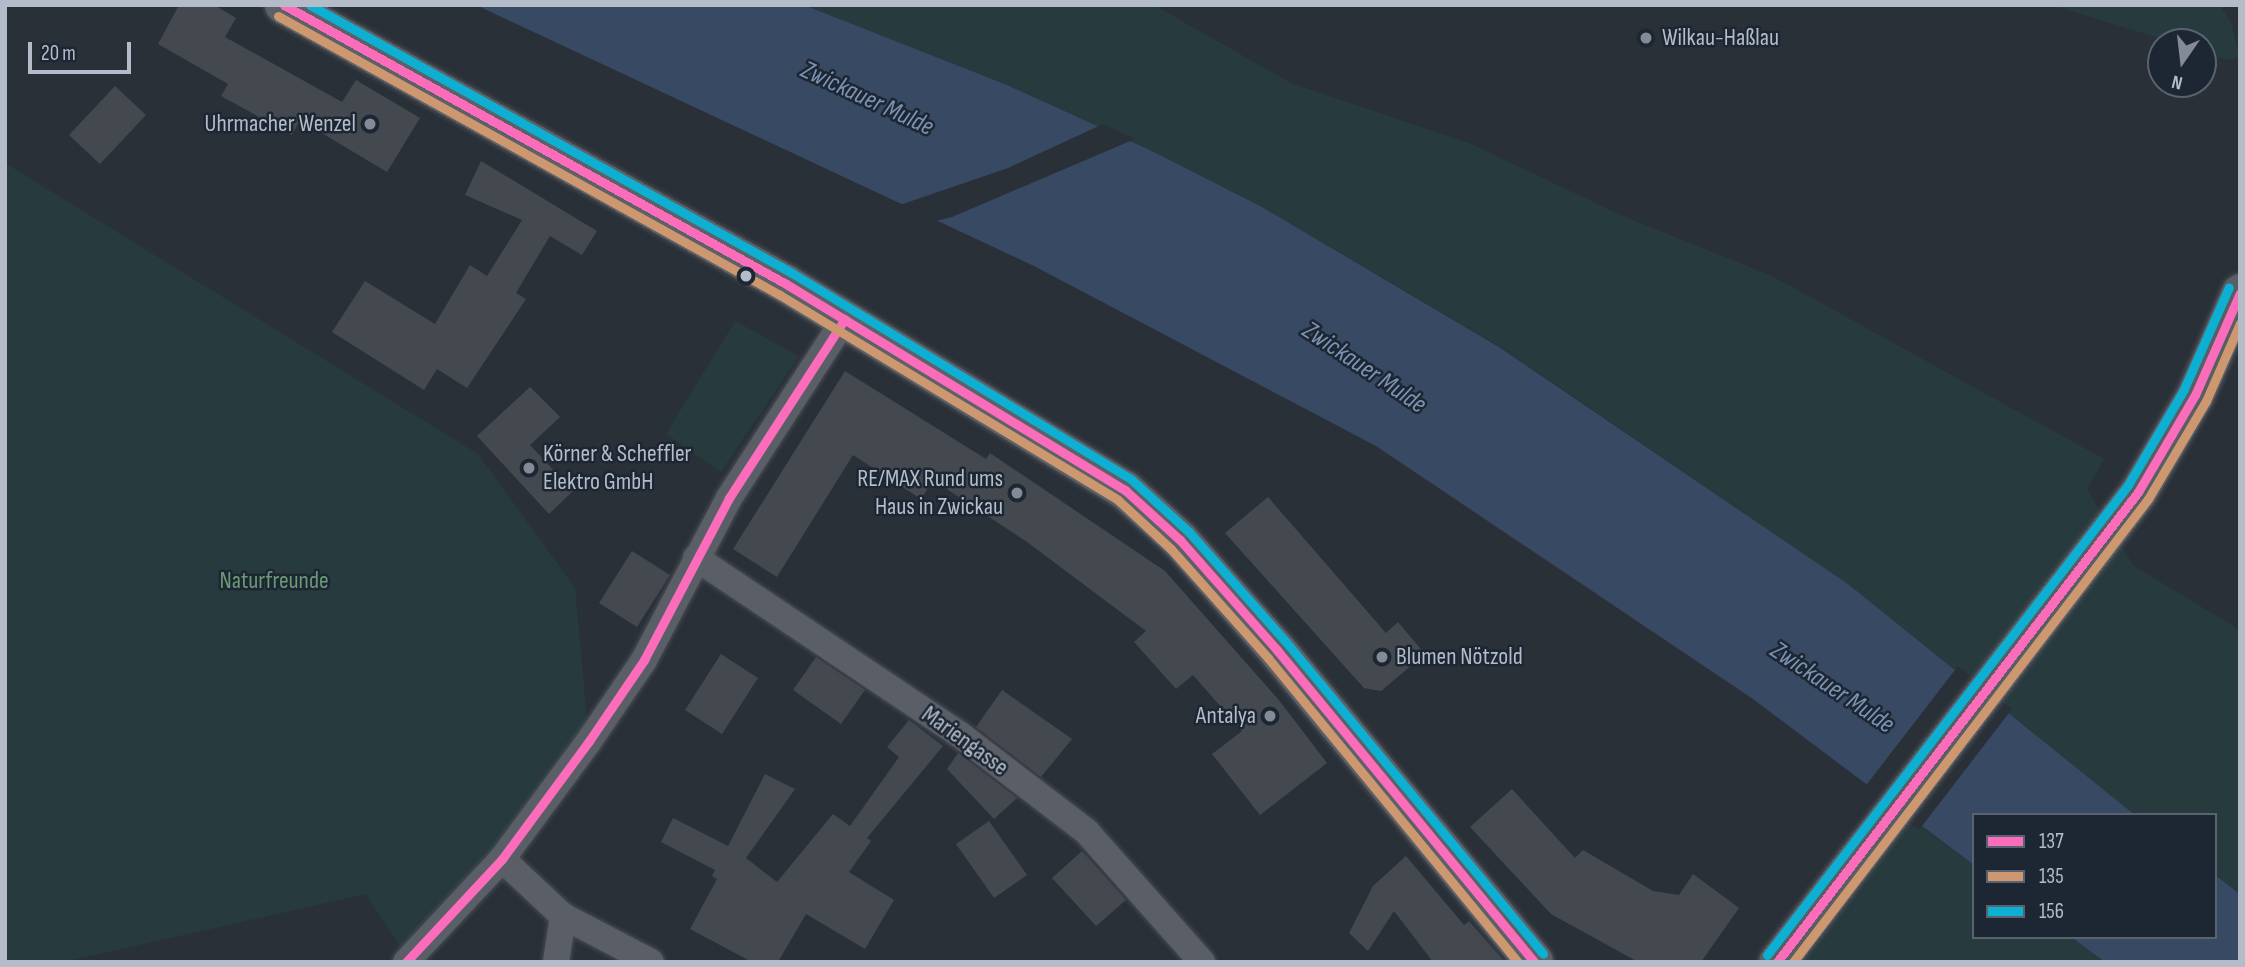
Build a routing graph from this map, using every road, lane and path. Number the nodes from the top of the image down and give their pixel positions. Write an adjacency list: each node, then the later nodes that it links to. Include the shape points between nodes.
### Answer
1 (284, 5): 3 (main road)
2 (2240, 292): 12 (main road, via 2195,395 2138,492)
3 (845, 319): 4 (street, via 729,498); 11 (main road, via 1125,489 1180,540 1277,650)
4 (696, 558): 5 (street, via 644,660); 10 (street, Mariengasse, via 959,734 1087,832)
5 (502, 859): 6 (street); 7 (street)
6 (563, 916): 8 (street); 9 (street)
7 (406, 962)
8 (556, 962)
9 (651, 962)
10 (1202, 962)
11 (1534, 962)
12 (1777, 962)

